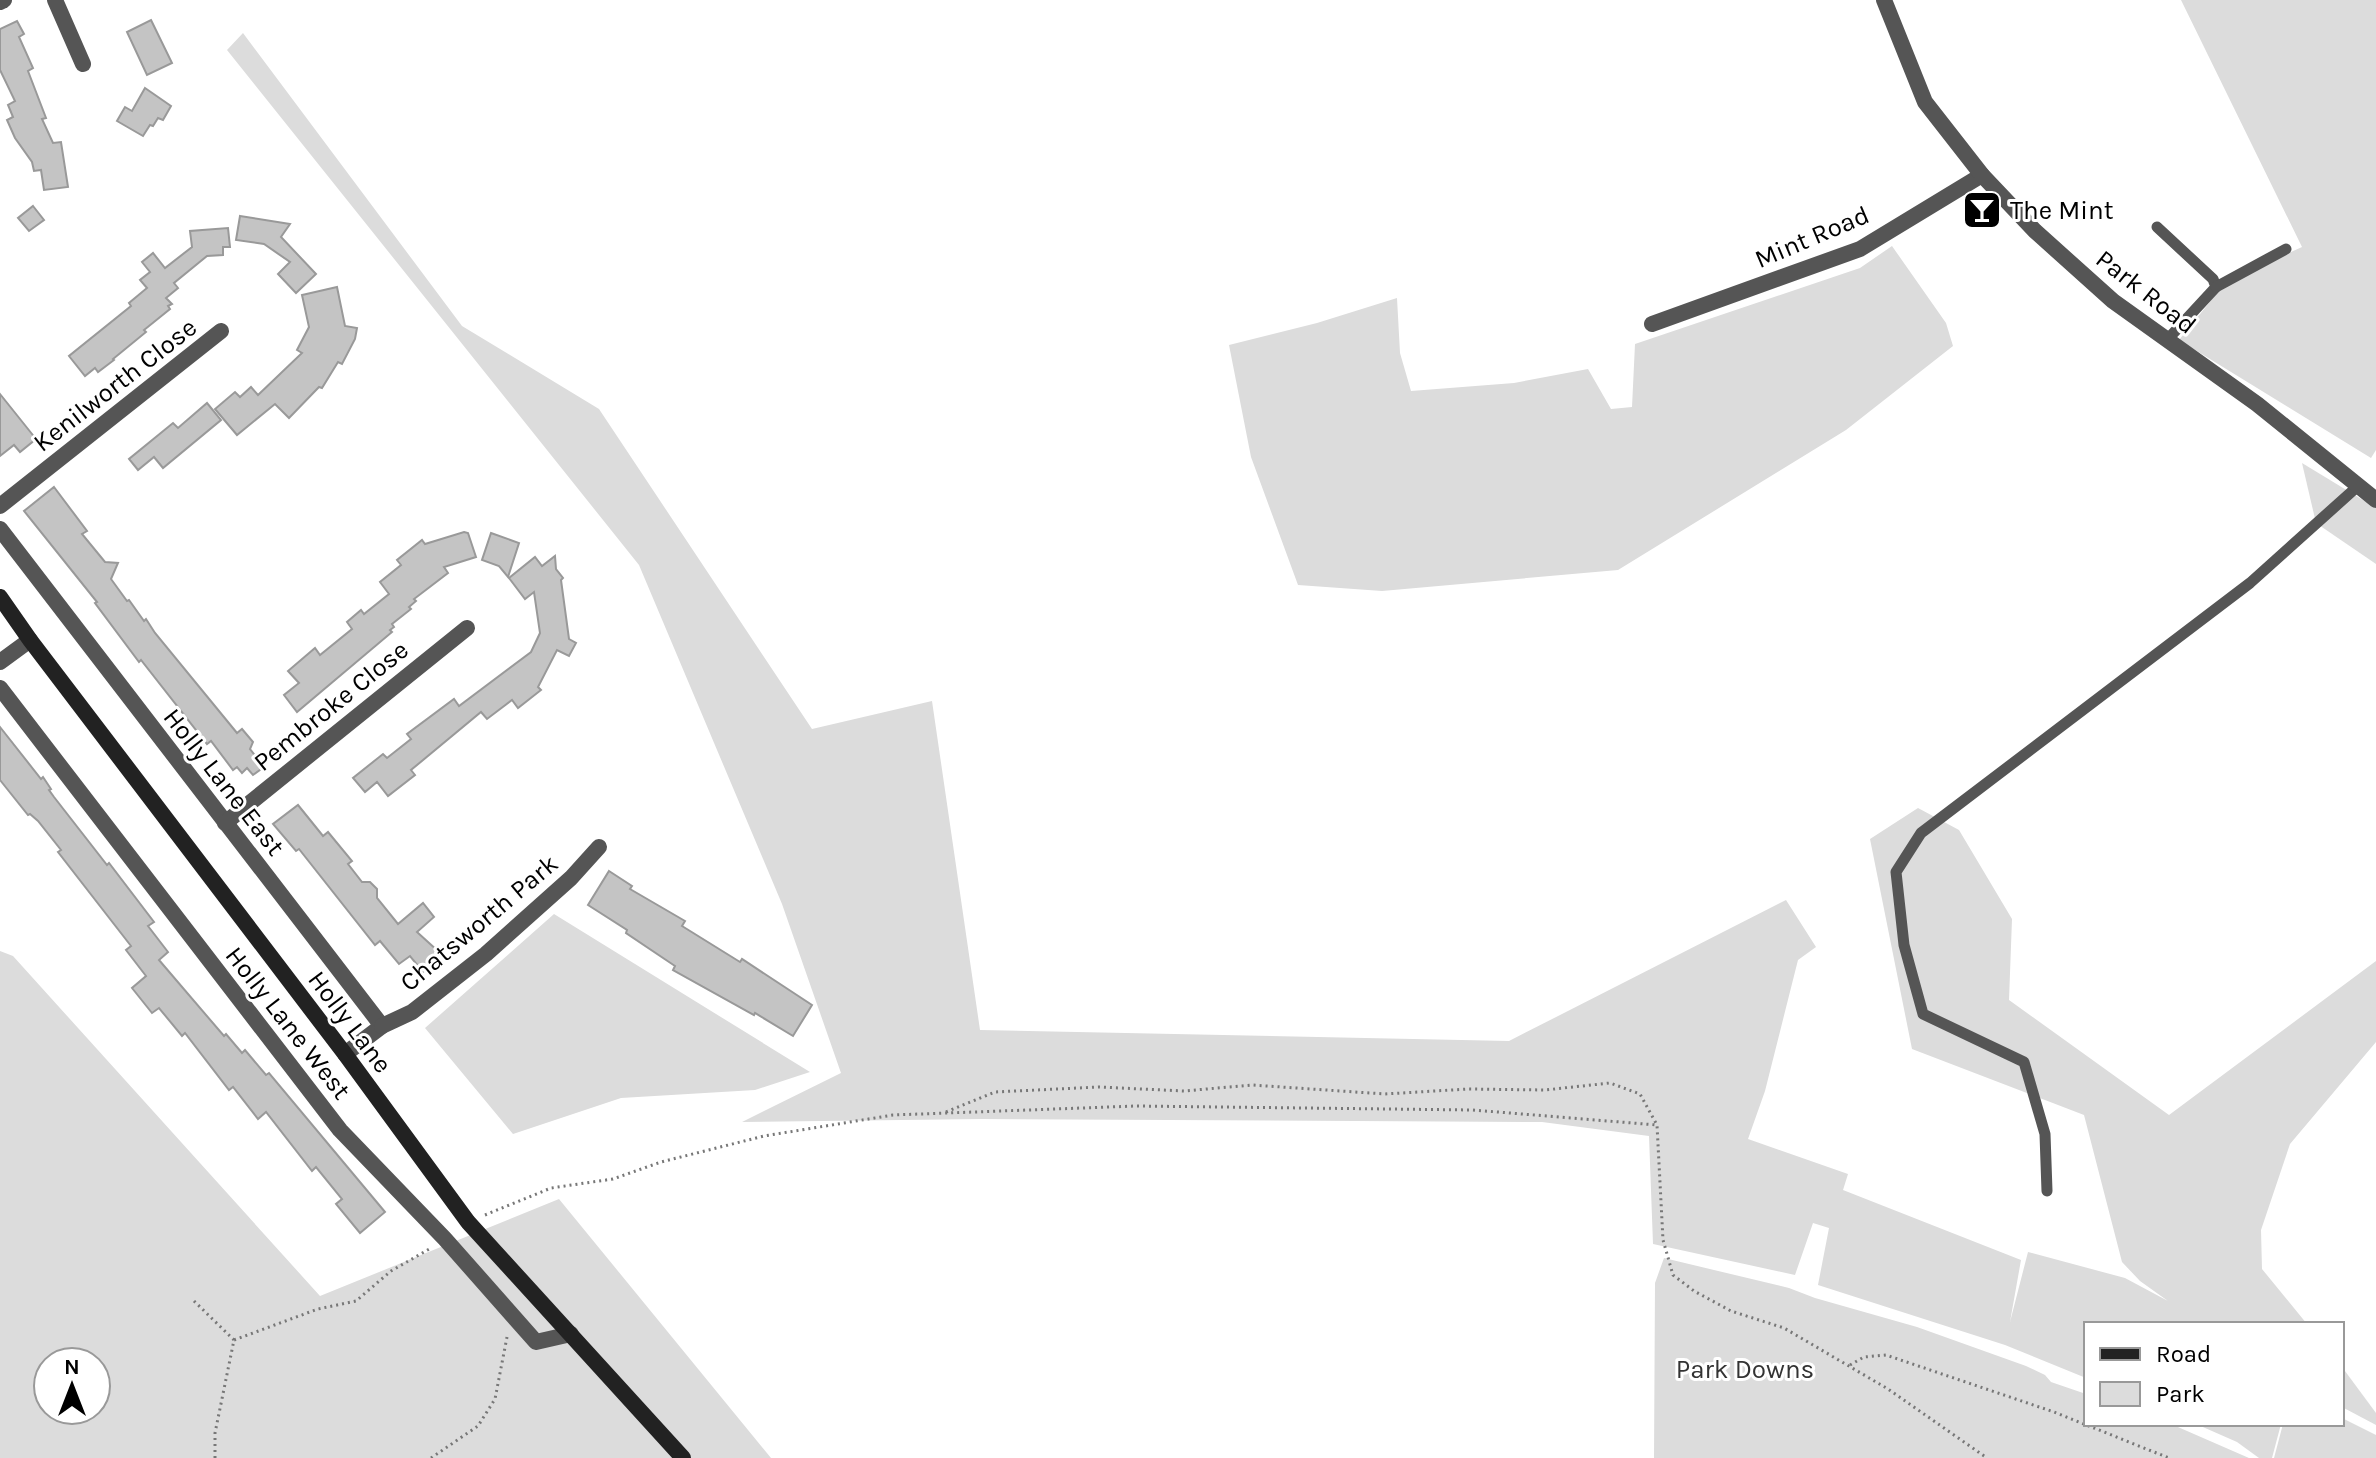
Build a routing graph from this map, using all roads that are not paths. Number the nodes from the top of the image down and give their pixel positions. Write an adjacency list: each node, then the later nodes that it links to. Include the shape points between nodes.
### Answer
1 (55, 0): 3 (street)
2 (1884, 0): 4 (street, Park Road, via 1925,102)
3 (83, 64)
4 (1982, 175): 8 (street, Mint Road, via 1860,249); 10 (street, Park Road, via 2102,291)
5 (2157, 227): 7 (lane)
6 (2286, 249): 7 (lane)
7 (2216, 287): 10 (lane)
8 (1652, 324)
9 (221, 331): 13 (street, Kenilworth Close)
10 (2167, 340): 11 (street, Park Road)
11 (2358, 486): 12 (street, Park Road); 24 (lane, via 2250,583 1921,833 1896,872 1904,945 1923,1014 2024,1062 2045,1134)
12 (2376, 500)
13 (0, 506)
14 (0, 529): 20 (street, Holly Lane East)
15 (0, 597): 17 (main road, Holly Lane)
16 (467, 628): 20 (street, Pembroke Close)
17 (30, 640): 18 (street); 23 (main road, Holly Lane)
18 (0, 662)
19 (0, 688): 25 (street, Holly Lane West, via 340,1130 536,1342)
20 (225, 823): 22 (street, Holly Lane East)
21 (599, 847): 22 (street, Chatsworth Park, via 486,954 412,1012)
22 (382, 1026): 23 (street)
23 (345, 1054): 25 (main road, Holly Lane, via 468,1222)
24 (2047, 1191)
25 (571, 1334): 26 (main road, Holly Lane)
26 (683, 1458)

